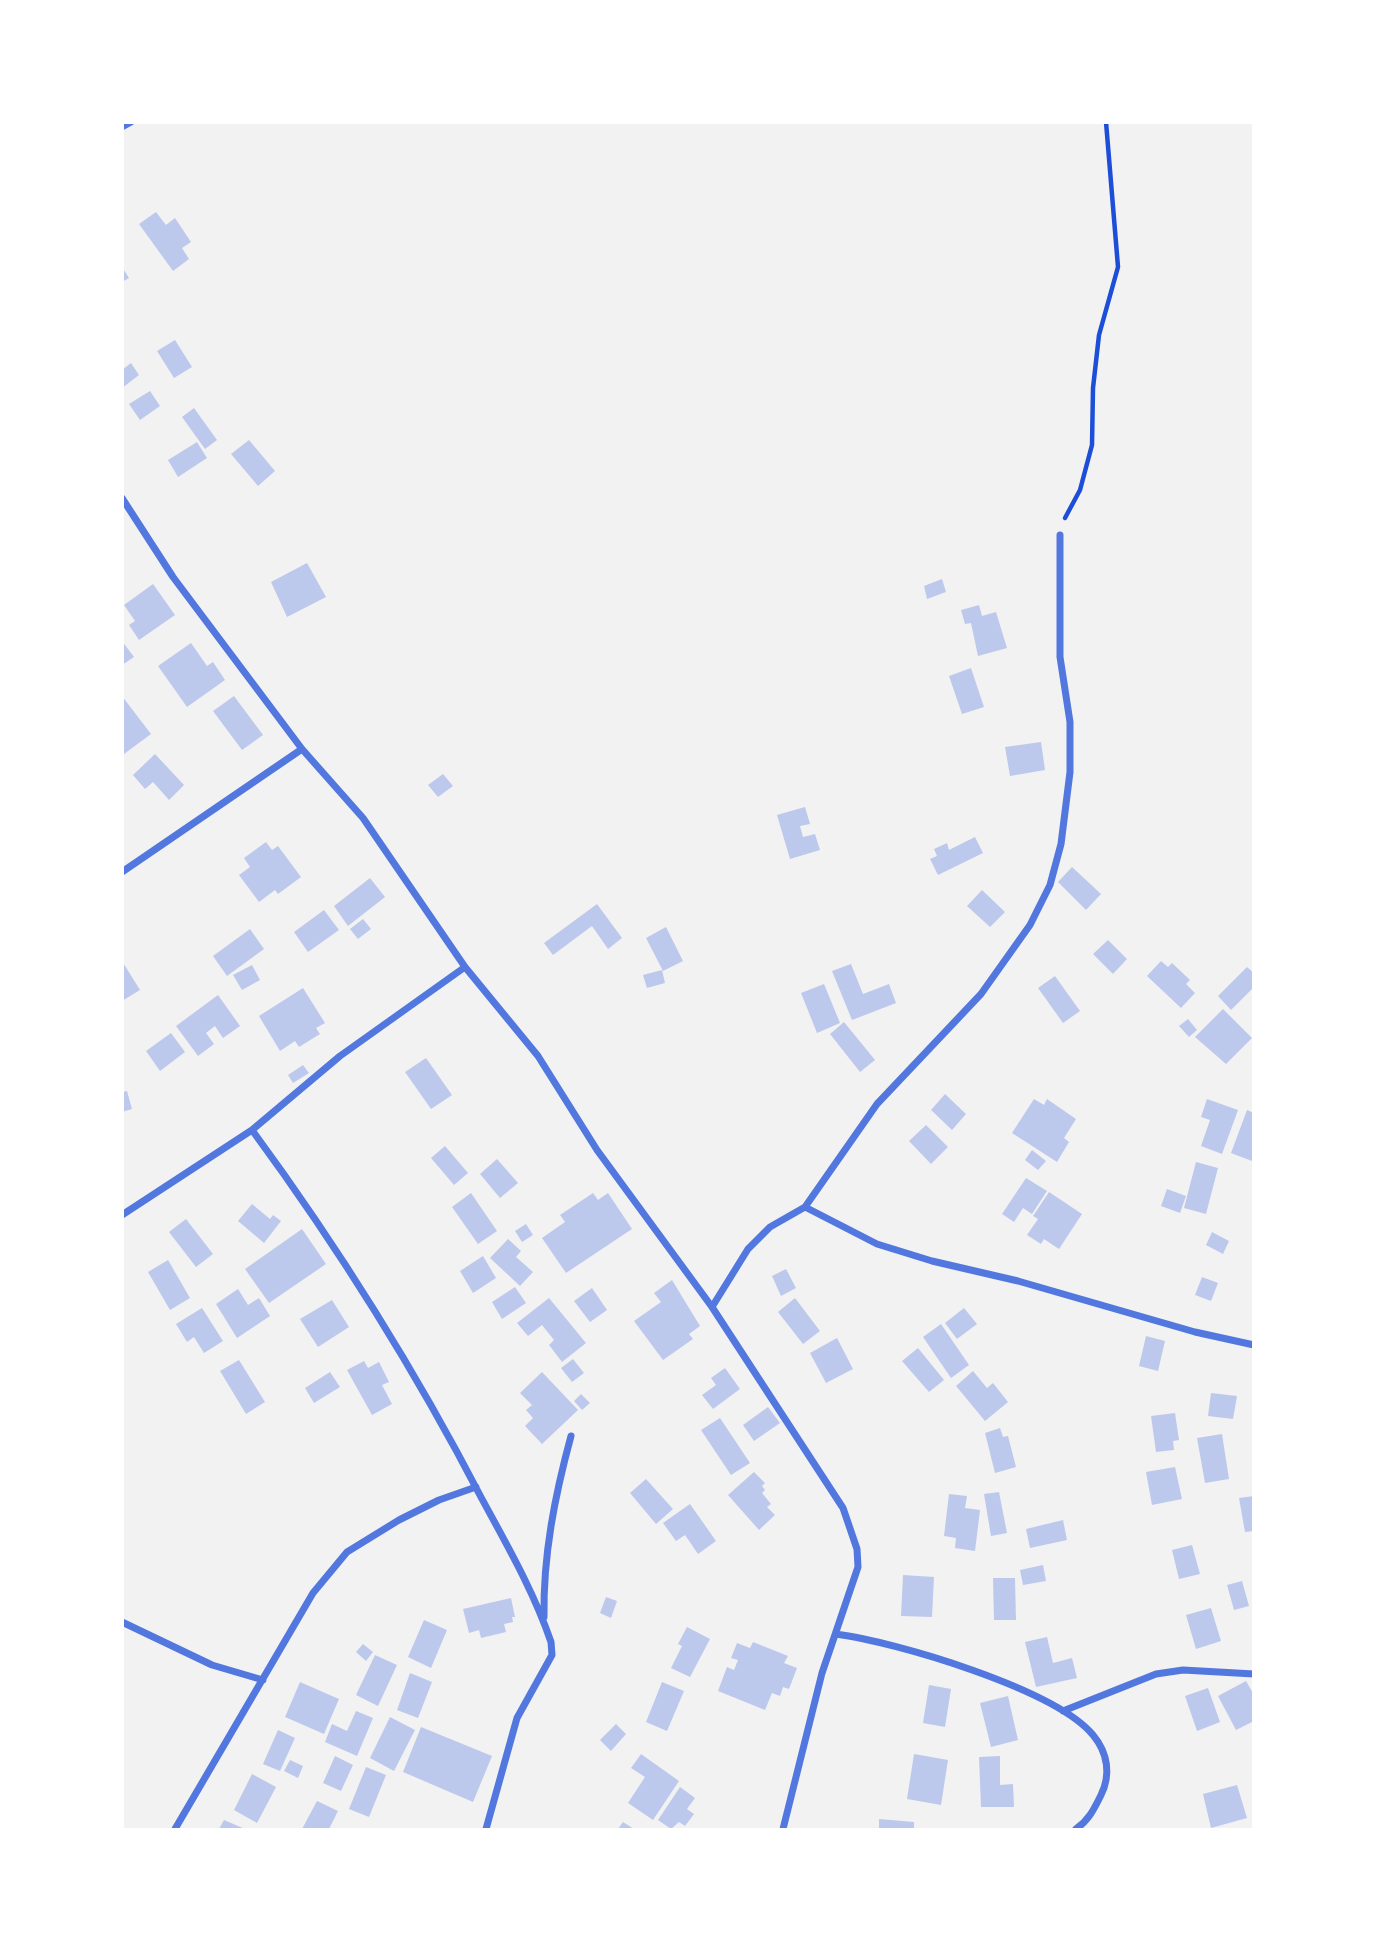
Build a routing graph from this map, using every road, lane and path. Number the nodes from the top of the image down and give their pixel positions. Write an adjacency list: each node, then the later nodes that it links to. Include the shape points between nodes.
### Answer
1 (131, 122): 3 (street)
2 (1107, 122): 5 (path, via 1118,267 1099,335 1092,445 1080,490)
3 (122, 127)
4 (122, 498): 6 (street, via 173,577)
5 (1060, 535): 10 (street, via 1060,657 1070,722 1070,772 1061,844 1050,885 1030,925 981,994 877,1104)
6 (302, 749): 7 (street); 8 (street, via 363,818)
7 (122, 872)
8 (465, 967): 9 (street, via 340,1056); 12 (street, via 538,1056 597,1150)
9 (252, 1130): 11 (street); 15 (street, via 322,1226 423,1388)
10 (805, 1208): 12 (street, via 771,1227 748,1249); 13 (street, via 877,1244 932,1261)
11 (122, 1215)
12 (712, 1307): 18 (street, via 843,1508 858,1567)
13 (1254, 1345)
14 (571, 1436): 16 (street, via 550,1531)
15 (476, 1487): 16 (street); 20 (street, via 399,1520 347,1552 313,1593)
16 (544, 1621): 23 (street, via 552,1655 517,1717)
17 (122, 1622): 20 (street, via 212,1665)
18 (836, 1634): 21 (street, via 933,1656); 24 (street)
19 (1254, 1674): 21 (street, via 1156,1674)
20 (263, 1680): 22 (street)
21 (1063, 1711): 25 (street, via 1093,1735 1106,1758 1108,1776 1087,1822)
22 (174, 1829)
23 (486, 1829)
24 (783, 1829)
25 (1076, 1829)

